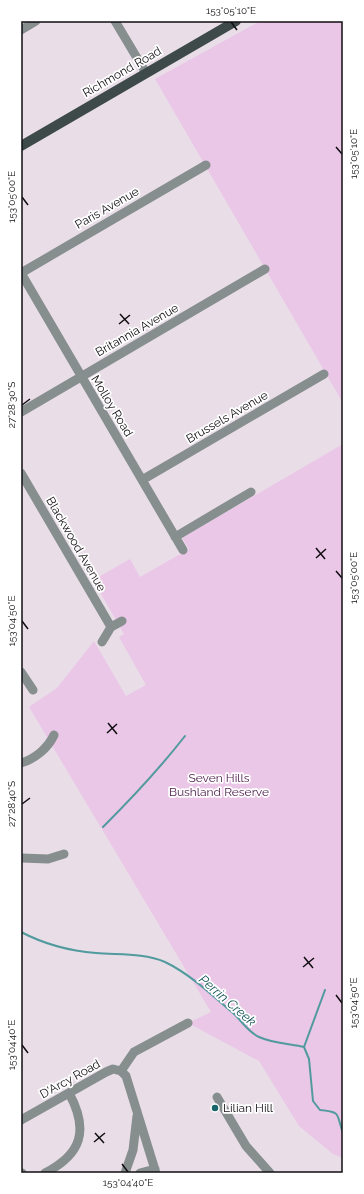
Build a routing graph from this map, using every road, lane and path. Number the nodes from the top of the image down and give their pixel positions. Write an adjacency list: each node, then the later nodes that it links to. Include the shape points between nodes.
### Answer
1 (36, 21): 4 (street)
2 (115, 21): 5 (street)
3 (236, 21): 5 (main road, Richmond Road)
4 (21, 30)
5 (146, 74): 6 (main road, Richmond Road)
6 (21, 146)
7 (206, 165): 9 (street, Paris Avenue)
8 (264, 269): 11 (street, Britannia Avenue)
9 (21, 273): 11 (street, Molloy Road)
10 (324, 374): 14 (street, Brussels Avenue)
11 (81, 377): 12 (street, Britannia Avenue); 14 (street, Molloy Road)
12 (21, 412)
13 (21, 473): 19 (street, Blackwood Avenue)
14 (142, 480): 16 (street, Molloy Road)
15 (251, 492): 16 (street)
16 (175, 537): 17 (street, Molloy Road)
17 (183, 550)
18 (122, 621): 19 (street)
19 (111, 627): 20 (street)
20 (102, 642)
21 (21, 672): 22 (street)
22 (33, 690)
23 (54, 735): 24 (street, via 50,744 30,760)
24 (21, 763)
25 (64, 854): 26 (street, via 48,860)
26 (21, 858)
27 (188, 1023): 28 (street, via 134,1052)
28 (121, 1071): 29 (street, D'Arcy Road, via 113,1069); 31 (street, via 126,1076)
29 (68, 1093): 32 (street, D'Arcy Road); 33 (street, via 77,1110 80,1123 79,1141 71,1156)
30 (217, 1097): 38 (street, via 246,1146)
31 (138, 1112): 34 (street); 36 (street, via 133,1150)
32 (21, 1120)
33 (56, 1170): 35 (street)
34 (155, 1171): 37 (street)
35 (45, 1173)
36 (125, 1173)
37 (140, 1173)
38 (270, 1173)

